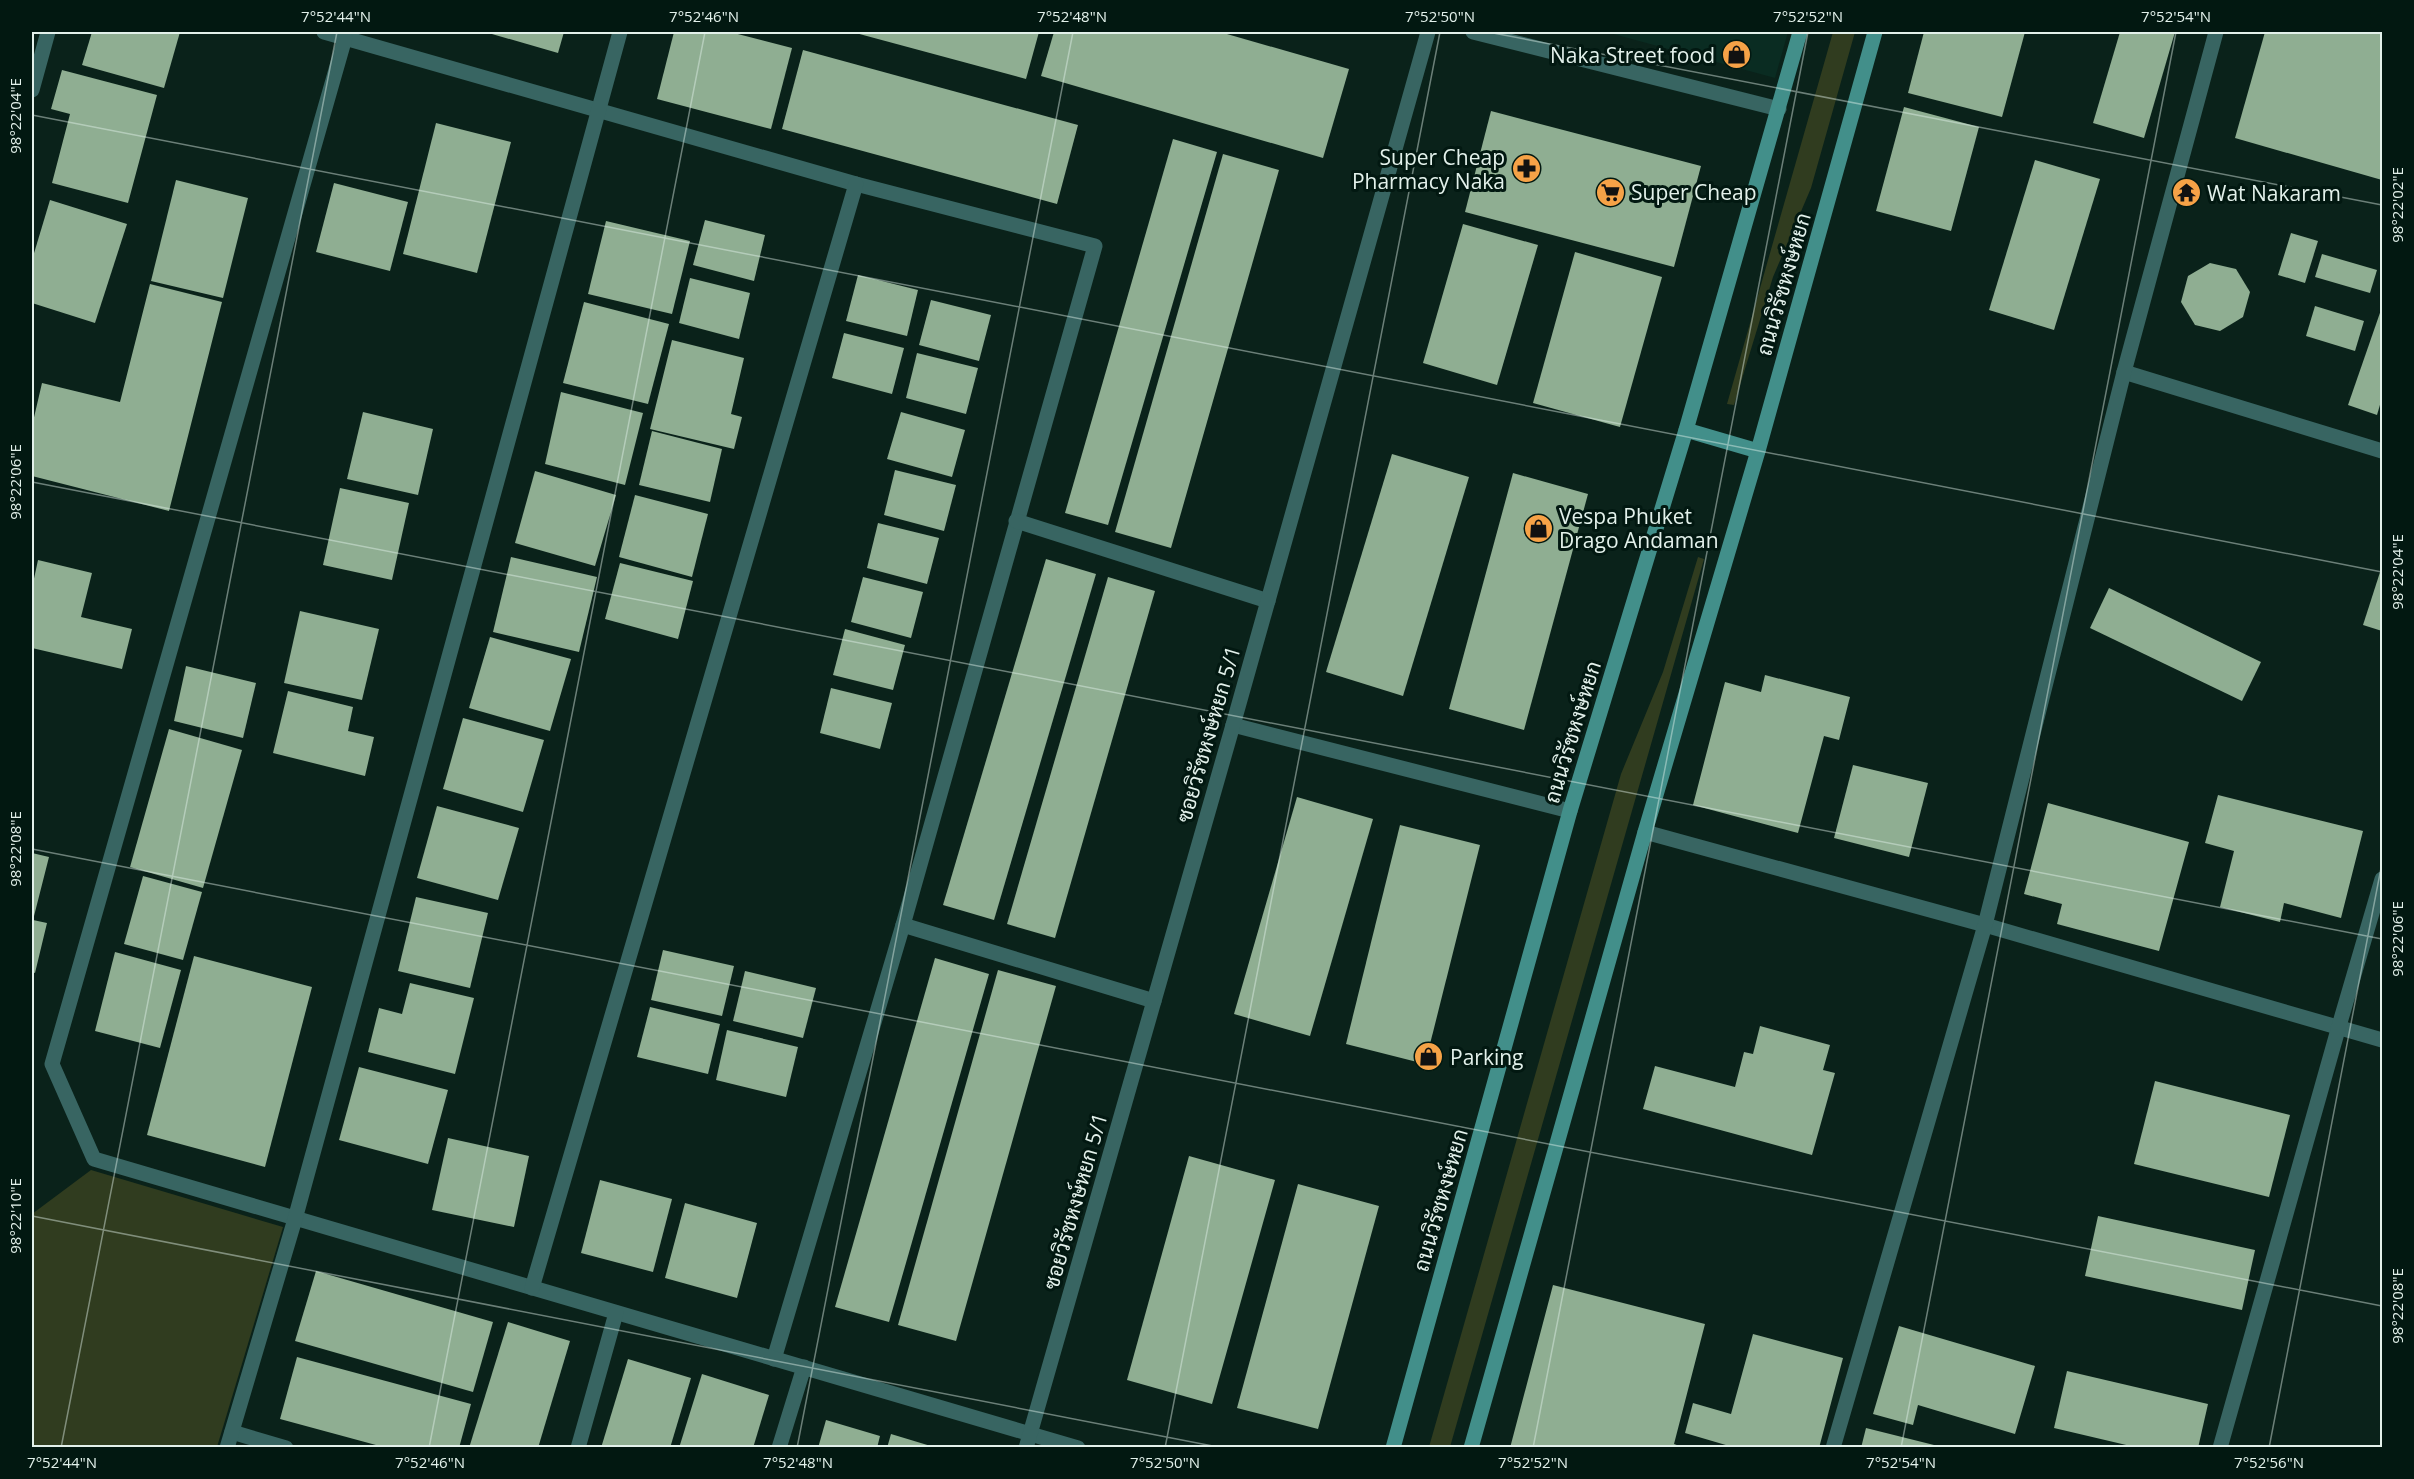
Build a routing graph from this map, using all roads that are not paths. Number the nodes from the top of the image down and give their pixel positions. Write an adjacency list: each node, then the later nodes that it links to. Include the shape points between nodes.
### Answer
1 (48, 32): 10 (street)
2 (324, 32): 9 (street)
3 (620, 32): 12 (street)
4 (1428, 32): 19 (street, ซอยวิรัชหงษ์หยก 5/1)
5 (1473, 32): 11 (street)
6 (1800, 32): 11 (main road, ถนนวิรัชหงษ์หยก)
7 (1875, 32): 16 (main road, ถนนวิรัชหงษ์หยก)
8 (2216, 32): 14 (street)
9 (345, 38): 12 (street); 29 (street, via 52,1064 94,1159)
10 (32, 90)
11 (1779, 109): 15 (main road, ถนนวิรัชหงษ์หยก)
12 (598, 110): 13 (street); 29 (street)
13 (855, 184): 18 (street, via 1095,246); 30 (street)
14 (2124, 372): 17 (street); 25 (street)
15 (1686, 430): 16 (main road); 21 (main road, ถนนวิรัชหงษ์หยก)
16 (1758, 451): 22 (main road, ถนนวิรัชหงษ์หยก)
17 (2382, 451)
18 (1016, 521): 19 (street); 24 (street)
19 (1268, 601): 20 (street, ซอยวิรัชหงษ์หยก 5/1)
20 (1233, 725): 21 (street); 26 (street, ซอยวิรัชหงษ์หยก 5/1)
21 (1570, 811): 41 (main road, ถนนวิรัชหงษ์หยก)
22 (1645, 832): 25 (street); 42 (main road, ถนนวิรัชหงษ์หยก)
23 (2382, 879): 27 (street)
24 (903, 925): 26 (street); 32 (street)
25 (1985, 925): 27 (street); 43 (street)
26 (1154, 1001): 35 (street, ซอยวิรัชหงษ์หยก 5/1)
27 (2339, 1026): 28 (street); 44 (street)
28 (2382, 1040)
29 (295, 1219): 30 (street); 34 (street)
30 (532, 1288): 31 (street)
31 (616, 1313): 32 (street); 38 (street)
32 (774, 1359): 33 (street)
33 (804, 1367): 35 (street); 39 (street)
34 (232, 1432): 36 (street); 37 (street)
35 (1028, 1441): 40 (street)
36 (227, 1448)
37 (286, 1448)
38 (578, 1448)
39 (779, 1448)
40 (1078, 1448)
41 (1394, 1448)
42 (1471, 1448)
43 (1833, 1448)
44 (2220, 1448)

